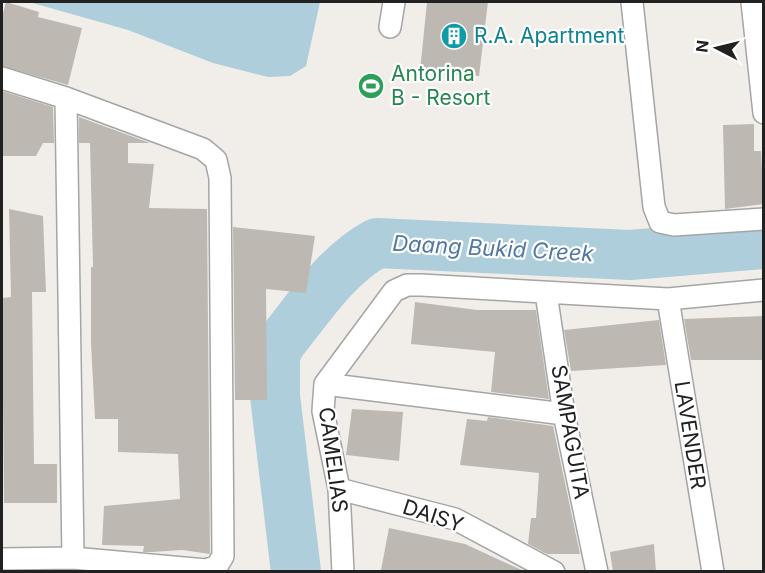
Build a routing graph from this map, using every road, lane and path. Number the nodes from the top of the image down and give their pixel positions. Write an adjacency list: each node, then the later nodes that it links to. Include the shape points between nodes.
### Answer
1 (394, 2): 4 (street)
2 (632, 2): 8 (street, via 654,207 660,222 674,225)
3 (752, 2): 7 (street)
4 (390, 27)
5 (2, 78): 6 (street)
6 (66, 98): 15 (street); 15 (street, via 203,149 216,160 220,178 223,556 217,567 206,570)
7 (764, 112)
8 (764, 219)
9 (764, 290): 11 (street, CAMELIAS)
10 (546, 292): 11 (street, CAMELIAS); 12 (street, CAMELIAS, via 407,285 394,291); 13 (street, SAMPAGUITA)
11 (668, 299): 20 (street, LAVENDER)
12 (325, 384): 13 (street); 14 (street, CAMELIAS, via 323,411)
13 (564, 414): 19 (street, SAMPAGUITA)
14 (339, 489): 17 (street, CAMELIAS); 18 (street, DAISY, via 455,519)
15 (72, 558): 16 (street)
16 (2, 559)
17 (343, 572)
18 (554, 572)
19 (597, 572)
20 (713, 572)

